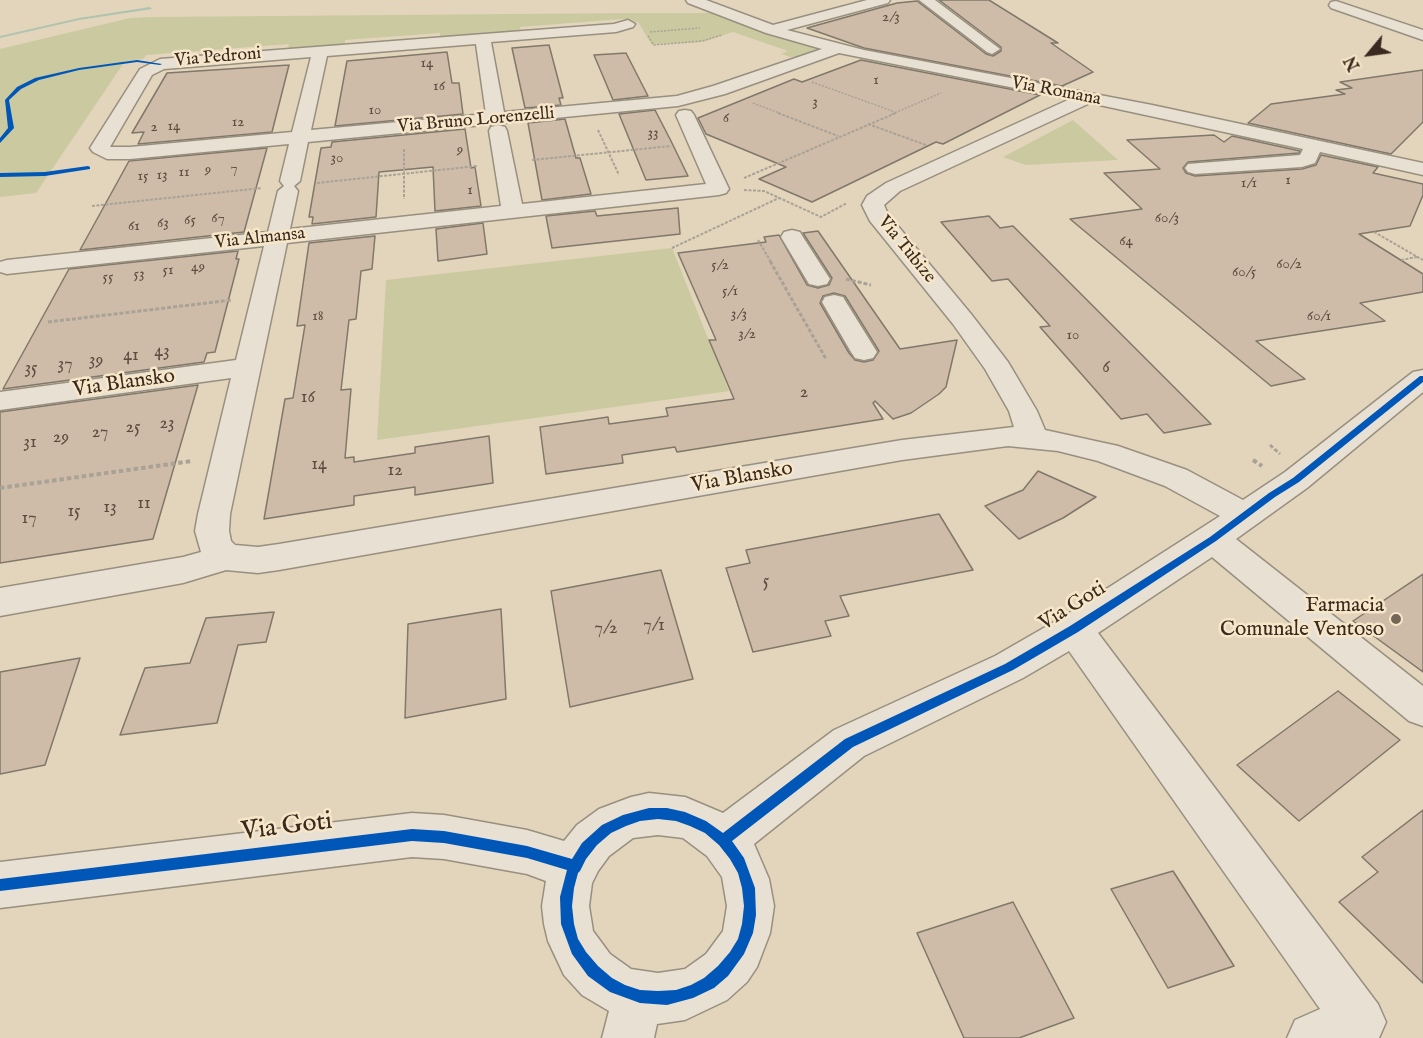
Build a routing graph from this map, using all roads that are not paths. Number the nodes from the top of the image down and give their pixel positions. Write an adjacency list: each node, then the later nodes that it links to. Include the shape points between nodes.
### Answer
1 (693, 0): 6 (street, Via Romana)
2 (883, 0): 6 (street)
3 (926, 0): 10 (street)
4 (1365, 1): 7 (street, via 1336,5)
5 (628, 24): 8 (street, Via Pedroni)
6 (771, 30): 9 (street, Via Romana)
7 (1423, 35)
8 (483, 38): 11 (street, Via Pedroni); 14 (street)
9 (837, 49): 12 (street, Via Romana); 14 (street, Via Bruno Lorenzelli, via 678,102 590,110)
10 (992, 49)
11 (320, 50): 15 (street); 17 (street, Via Pedroni, via 174,61 154,66 146,72 101,143 100,148)
12 (1087, 98): 16 (street, Via Romana); 30 (street, Via Tubize, via 957,156 874,200 878,216 998,368)
13 (685, 115): 20 (street, Via Almansa, via 718,189)
14 (497, 125): 15 (street, Via Bruno Lorenzelli); 20 (street)
15 (301, 137): 17 (street, Via Bruno Lorenzelli); 21 (street)
16 (1313, 147): 18 (street, via 1308,159 1302,161); 19 (street, Via Romana)
17 (107, 153)
18 (1195, 168)
19 (1423, 170)
20 (513, 211): 21 (street, Via Almansa)
21 (278, 237): 23 (street, Via Almansa); 27 (street)
22 (792, 237): 24 (street)
23 (7, 267)
24 (819, 279)
25 (834, 302): 26 (street)
26 (864, 352)
27 (248, 367): 29 (street, Via Blansko); 33 (street, via 212,531 215,547)
28 (1423, 378): 31 (street, Via Goti, via 1296,480)
29 (0, 400)
30 (1033, 437): 31 (street, Via Blansko, via 1081,445 1135,462 1176,478); 33 (street, Via Blansko, via 974,439 902,450 269,559)
31 (1245, 515): 32 (street, Via Goti)
32 (1214, 539): 35 (street, Via Goti); 36 (street)
33 (226, 557): 34 (street, Via Blansko, via 183,570)
34 (0, 602)
35 (1074, 629): 37 (street, Via Goti, via 983,680 849,743); 41 (street, Via Goti, via 1360,1022)
36 (1423, 709)
37 (725, 839): 38 (street, via 689,816 645,813 605,831); 40 (street, via 739,859 747,882 749,908 744,933 732,958 714,978 691,992 665,999)
38 (576, 867): 39 (street, Via Goti, via 527,852 412,835); 40 (street, via 567,912 574,948 589,971 611,989)
39 (0, 885)
40 (633, 1018)
41 (1313, 1038)

